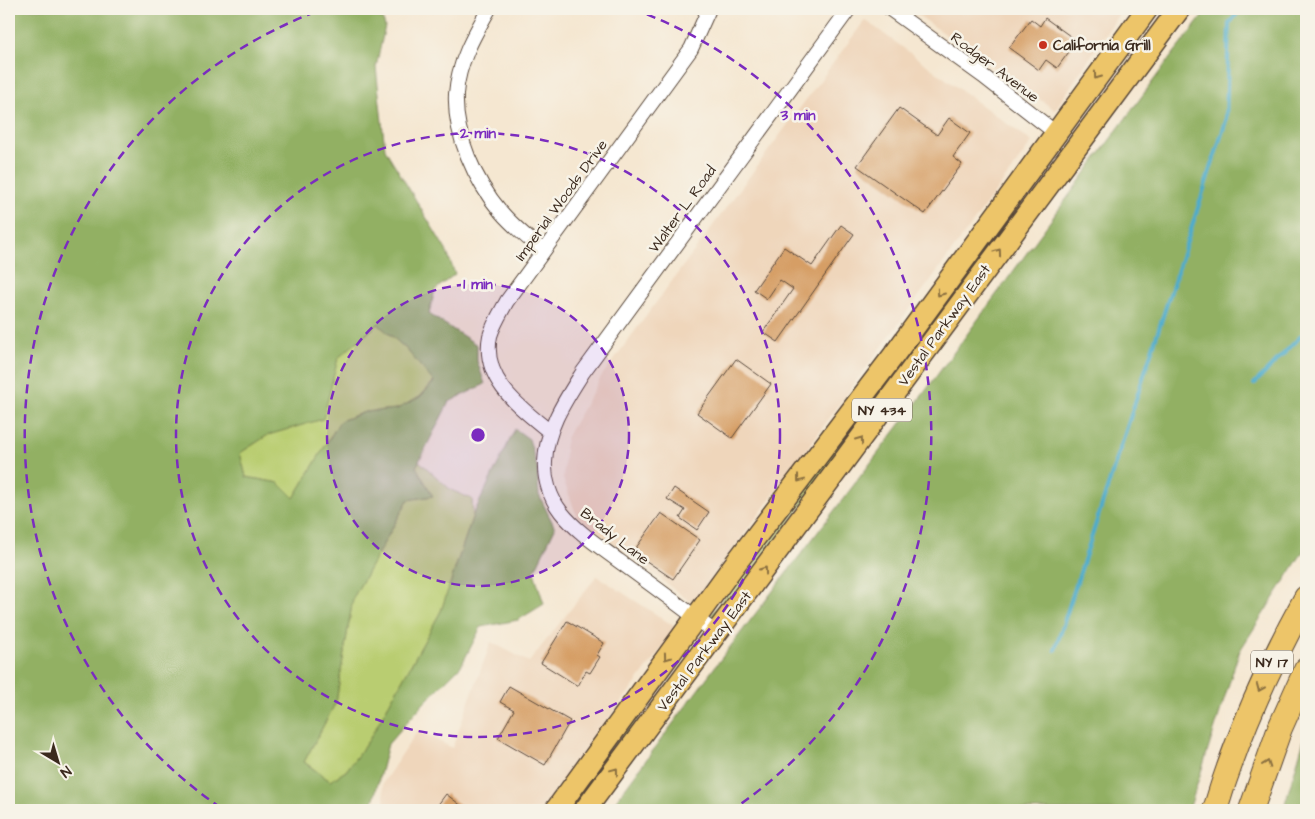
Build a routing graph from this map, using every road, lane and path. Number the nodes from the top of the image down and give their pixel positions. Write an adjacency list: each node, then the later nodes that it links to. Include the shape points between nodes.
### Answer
1 (488, 9): 8 (street, via 469,43 461,70 456,92 460,128 471,163 489,196 502,213)
2 (709, 9): 8 (street, Imperial Woods Drive, via 691,49)
3 (849, 9): 9 (street, Walter L Road, via 583,372 560,408)
4 (890, 9): 7 (street, Rodger Avenue)
5 (1147, 9): 7 (main road, Vestal Parkway East / NY 434, one-way to 7)
6 (1178, 9): 12 (main road, Vestal Parkway East / NY 434, one-way to 6)
7 (1056, 133): 11 (main road, Vestal Parkway East / NY 434, one-way to 11)
8 (543, 251): 9 (street, Imperial Woods Drive, via 507,302 490,334 489,348 490,362 498,382 520,407)
9 (550, 432): 11 (street, Brady Lane, via 545,461 548,486 561,512 598,545)
10 (1306, 598): 16 (highway, NY 17, one-way to 16, via 1264,680 1224,778)
11 (696, 618): 12 (street, Brady Lane); 14 (main road, Vestal Parkway East / NY 434, one-way to 14)
12 (717, 634): 15 (main road, Vestal Parkway East / NY 434, one-way to 12)
13 (1306, 670): 17 (highway, NY 17, one-way to 13, via 1280,728)
14 (556, 810)
15 (586, 810)
16 (1215, 810)
17 (1251, 810)

